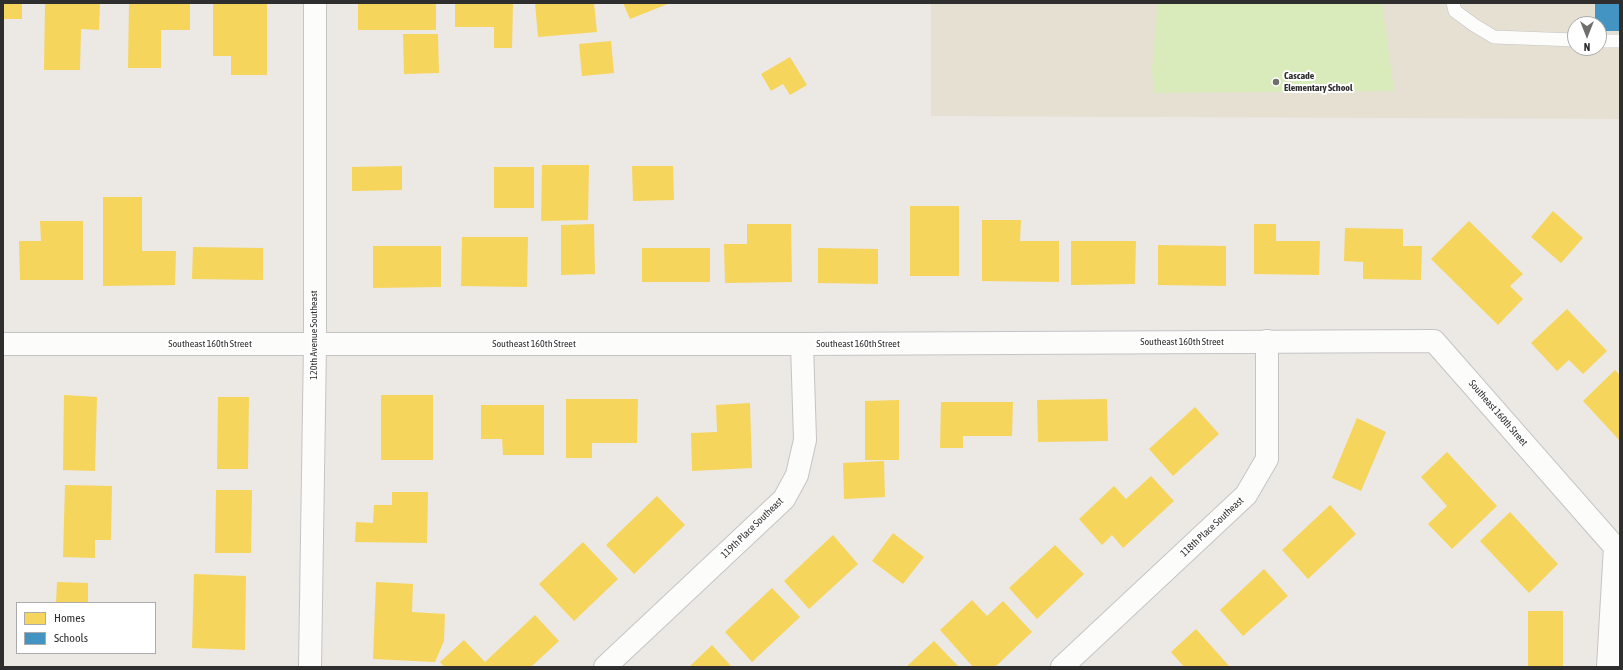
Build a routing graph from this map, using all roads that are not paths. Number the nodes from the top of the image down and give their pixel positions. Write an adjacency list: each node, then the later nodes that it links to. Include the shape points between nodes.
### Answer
1 (315, 3): 8 (street, 120th Avenue Southeast)
2 (1453, 3): 3 (lane, via 1455,10 1494,37)
3 (1567, 40)
4 (1607, 40): 5 (lane)
5 (1620, 41)
6 (1267, 341): 9 (street, Southeast 160th Street); 10 (street, Southeast 160th Street, via 1434,341); 13 (street, 118th Place Southeast, via 1267,460 1246,495)
7 (3, 344): 8 (street, Southeast 160th Street)
8 (315, 344): 9 (street, Southeast 160th Street); 11 (street, 120th Avenue Southeast)
9 (802, 344): 12 (street, 119th Place Southeast, via 805,440 797,475 784,499)
10 (1618, 547): 14 (street)
11 (310, 667)
12 (605, 667)
13 (1062, 667)
14 (1608, 667)

